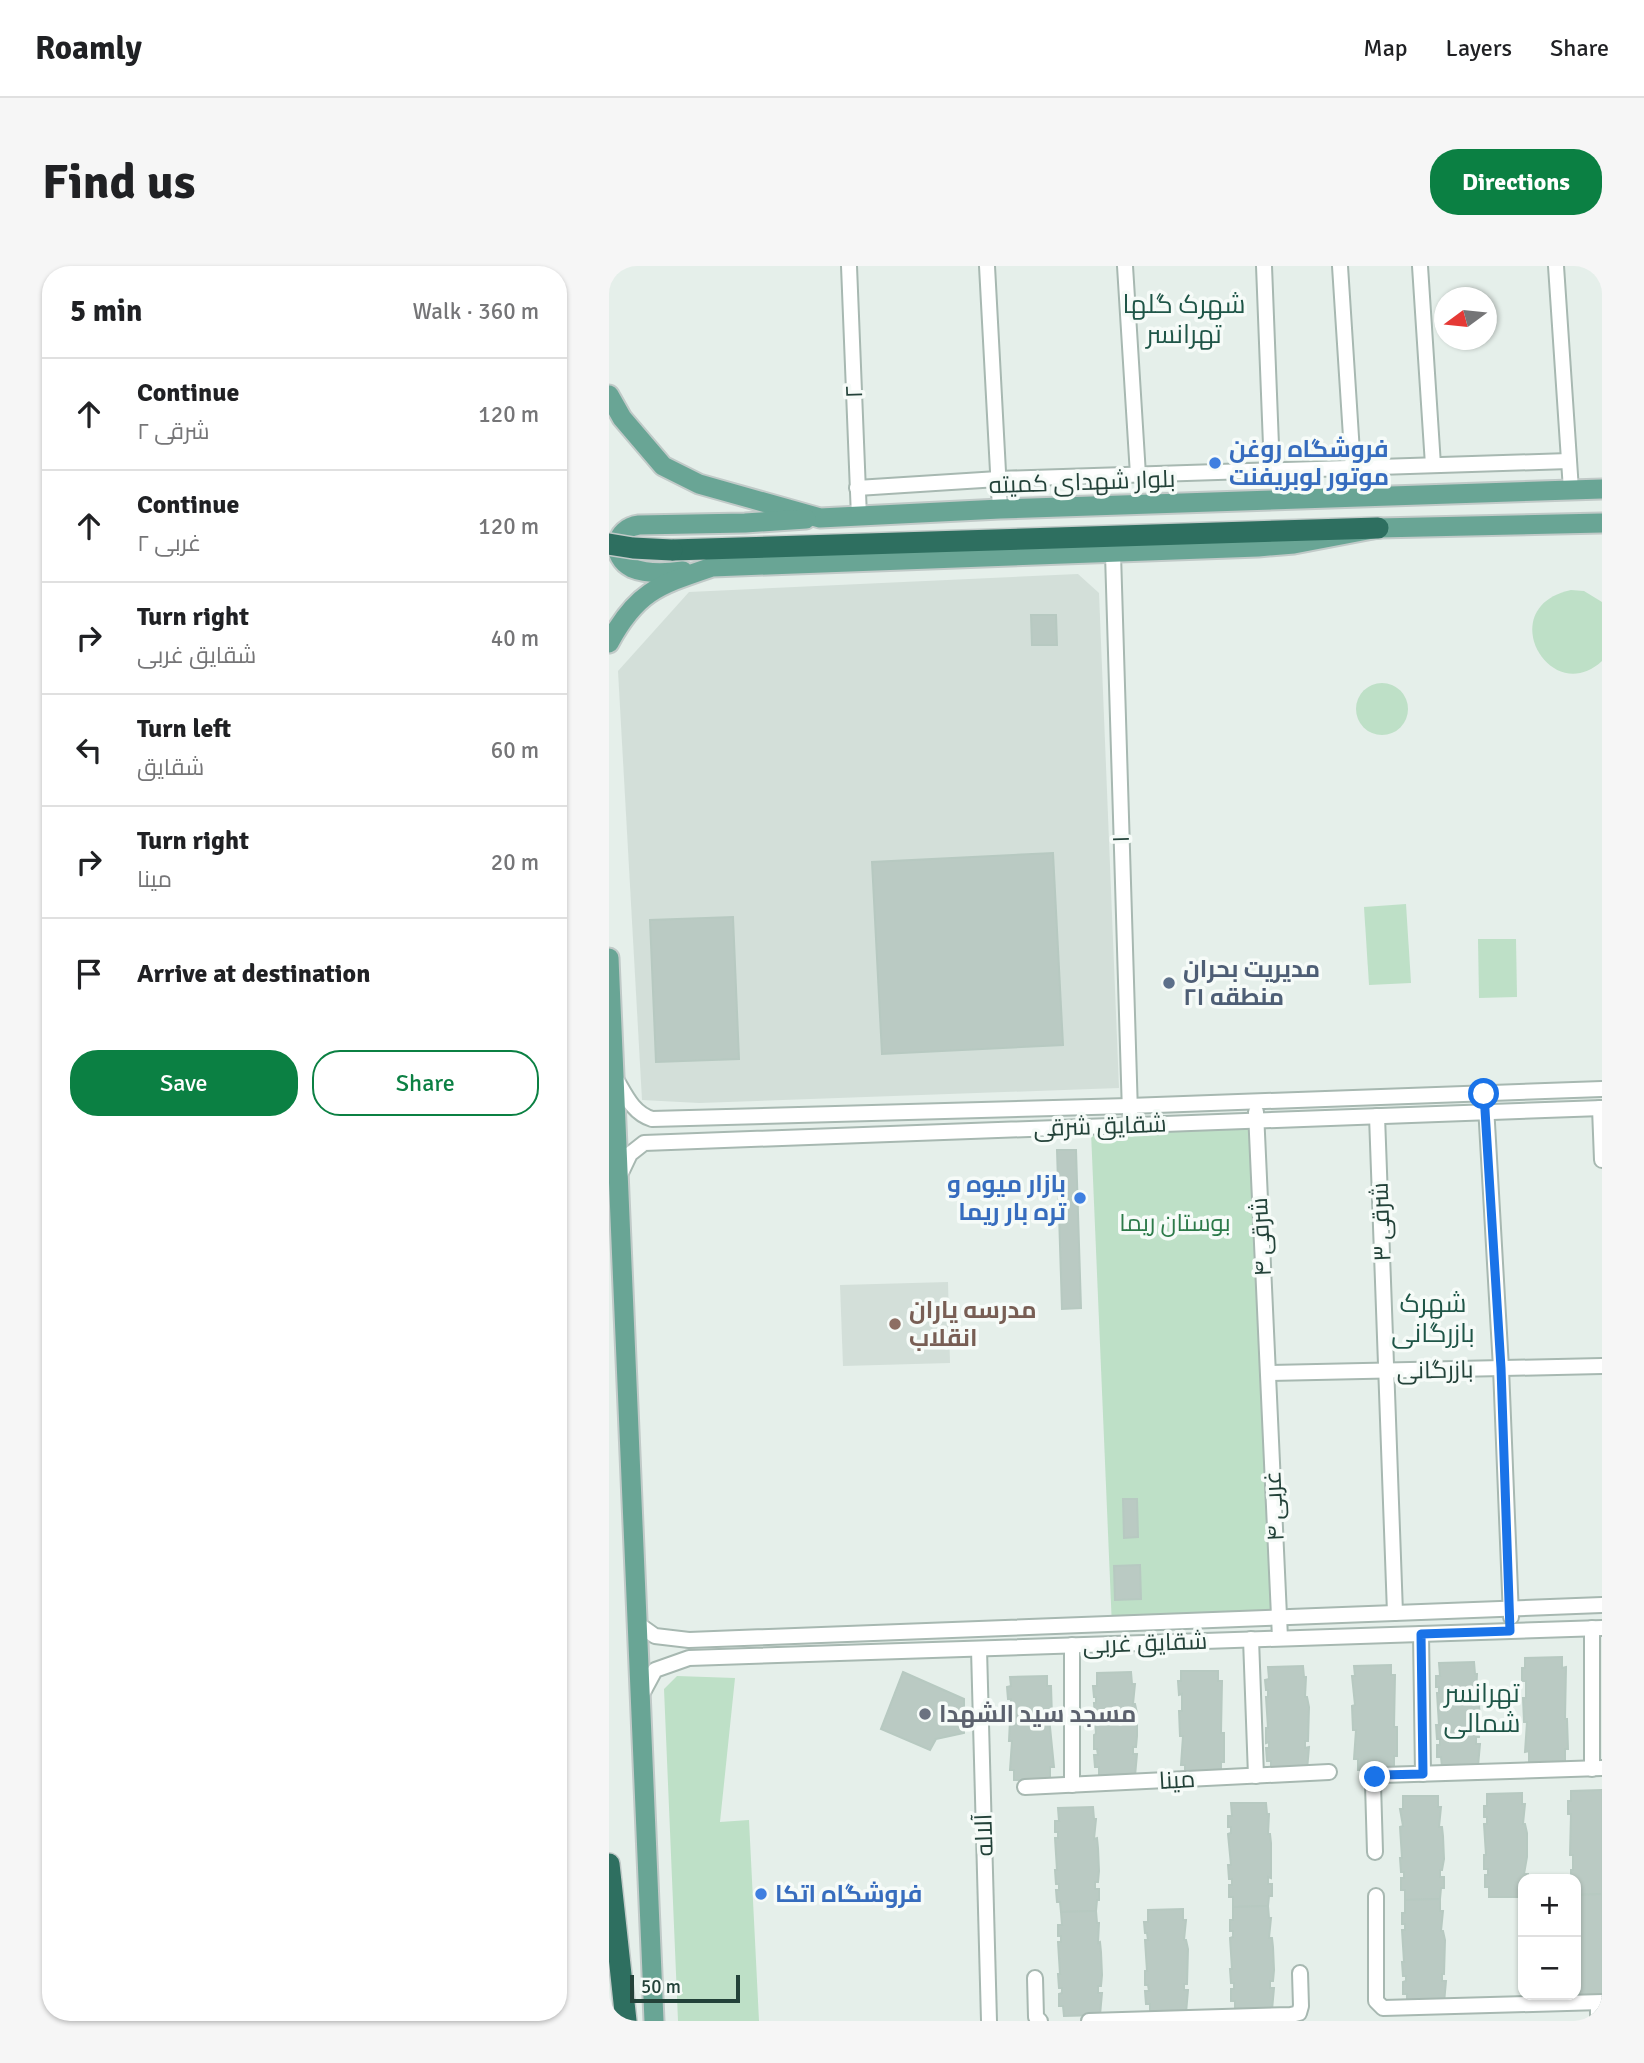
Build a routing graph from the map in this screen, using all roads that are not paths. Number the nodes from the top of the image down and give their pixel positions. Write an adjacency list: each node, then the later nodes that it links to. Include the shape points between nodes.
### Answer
1 (849, 266): 15 (street, ۲)
2 (987, 266): 14 (street)
3 (1125, 266): 13 (street)
4 (1264, 266): 12 (street)
5 (1340, 266): 11 (street)
6 (1420, 266): 10 (street)
7 (1556, 266): 9 (street)
8 (609, 395): 20 (main road, بلوار شهدای کمیته, via 622,418 663,466 699,484)
9 (1569, 461): 10 (street); 17 (street)
10 (1433, 465): 11 (street)
11 (1353, 468): 12 (street)
12 (1272, 471): 13 (street)
13 (1138, 475): 14 (street)
14 (998, 480): 15 (street); 18 (street)
15 (857, 488): 19 (street, ۲)
16 (1602, 489): 17 (main road, بلوار شهدای کمیته)
17 (1571, 490): 18 (main road, بلوار شهدای کمیته)
18 (1000, 509): 19 (main road, بلوار شهدای کمیته)
19 (859, 517): 20 (main road, بلوار شهدای کمیته)
20 (820, 518): 25 (main road, via 639,524 618,537 620,558 635,570 671,573)
21 (1602, 523): 22 (main road)
22 (1378, 528): 23 (highway, bridge, via 672,550); 24 (main road, via 1294,544)
23 (609, 544)
24 (1113, 554): 25 (main road); 32 (street, ۱)
25 (712, 567): 26 (main road, via 642,596)
26 (609, 643)
27 (609, 958): 28 (main road)
28 (614, 1076): 32 (street, شقایق شرقی, via 632,1105 652,1119); 39 (main road)
29 (1602, 1090): 30 (street, شقایق شرقی)
30 (1484, 1094): 31 (street, شقایق شرقی); 34 (street)
31 (1255, 1102): 32 (street, شقایق شرقی); 36 (street, ۴ شرقی)
32 (1129, 1106): 37 (street, ۱)
33 (1601, 1108): 34 (street, شقایق شرقی); 38 (street)
34 (1486, 1112): 35 (street, شقایق شرقی); 41 (street)
35 (1377, 1116): 36 (street, شقایق شرقی); 42 (street, ۳ شرقی)
36 (1256, 1120): 37 (street, شقایق شرقی); 43 (street, ۴ شرقی)
37 (1131, 1125): 39 (street, شقایق شرقی, via 645,1143 630,1154)
38 (1602, 1160)
39 (617, 1180): 48 (main road)
40 (1602, 1366): 41 (street, بازرگانی)
41 (1501, 1368): 42 (street, بازرگانی); 45 (street)
42 (1386, 1370): 43 (street, بازرگانی); 46 (street, ۳ شرقی)
43 (1268, 1373): 47 (street, ۴ غربی)
44 (1602, 1605): 45 (street, شقایق غربی)
45 (1511, 1609): 46 (street, شقایق غربی); 50 (street)
46 (1395, 1613): 47 (street, شقایق غربی)
47 (1279, 1618): 51 (street, شقایق غربی); 53 (street, ۴ غربی)
48 (638, 1624): 55 (street, شقایق غربی, via 655,1636); 60 (main road)
49 (1597, 1628): 50 (street, شقایق غربی); 61 (street)
50 (1510, 1631): 52 (street, شقایق غربی)
51 (907, 1632): 55 (street, شقایق غربی); 58 (street)
52 (1421, 1634): 53 (street, شقایق غربی); 63 (street)
53 (1280, 1638): 54 (street, شقایق غربی)
54 (1251, 1639): 56 (street, شقایق غربی); 64 (street)
55 (689, 1640): 59 (street)
56 (1072, 1645): 57 (street, شقایق غربی); 65 (street)
57 (979, 1648): 58 (street, شقایق غربی); 78 (street, آلاله)
58 (908, 1651): 59 (street, شقایق غربی)
59 (689, 1658): 60 (street, شقایق غربی, via 655,1670)
60 (639, 1700): 77 (main road)
61 (1597, 1768): 63 (street)
62 (1329, 1772): 64 (street, مینا)
63 (1423, 1774): 67 (street, via 1375,1777)
64 (1256, 1776): 65 (street, مینا)
65 (1072, 1785): 66 (street, مینا)
66 (1025, 1787)
67 (1375, 1852)
68 (609, 1866): 75 (highway); 76 (highway)
69 (1376, 1896): 73 (street, via 1376,2001 1383,2008)
70 (1300, 1973): 74 (street, via 1299,2012)
71 (1035, 1978): 79 (street, via 1036,2017)
72 (1600, 2002): 73 (street); 81 (street)
73 (1425, 2014)
74 (1253, 2018): 80 (street)
75 (614, 2021)
76 (626, 2021)
77 (654, 2021)
78 (989, 2021)
79 (1040, 2021)
80 (1089, 2021)
81 (1598, 2021)

